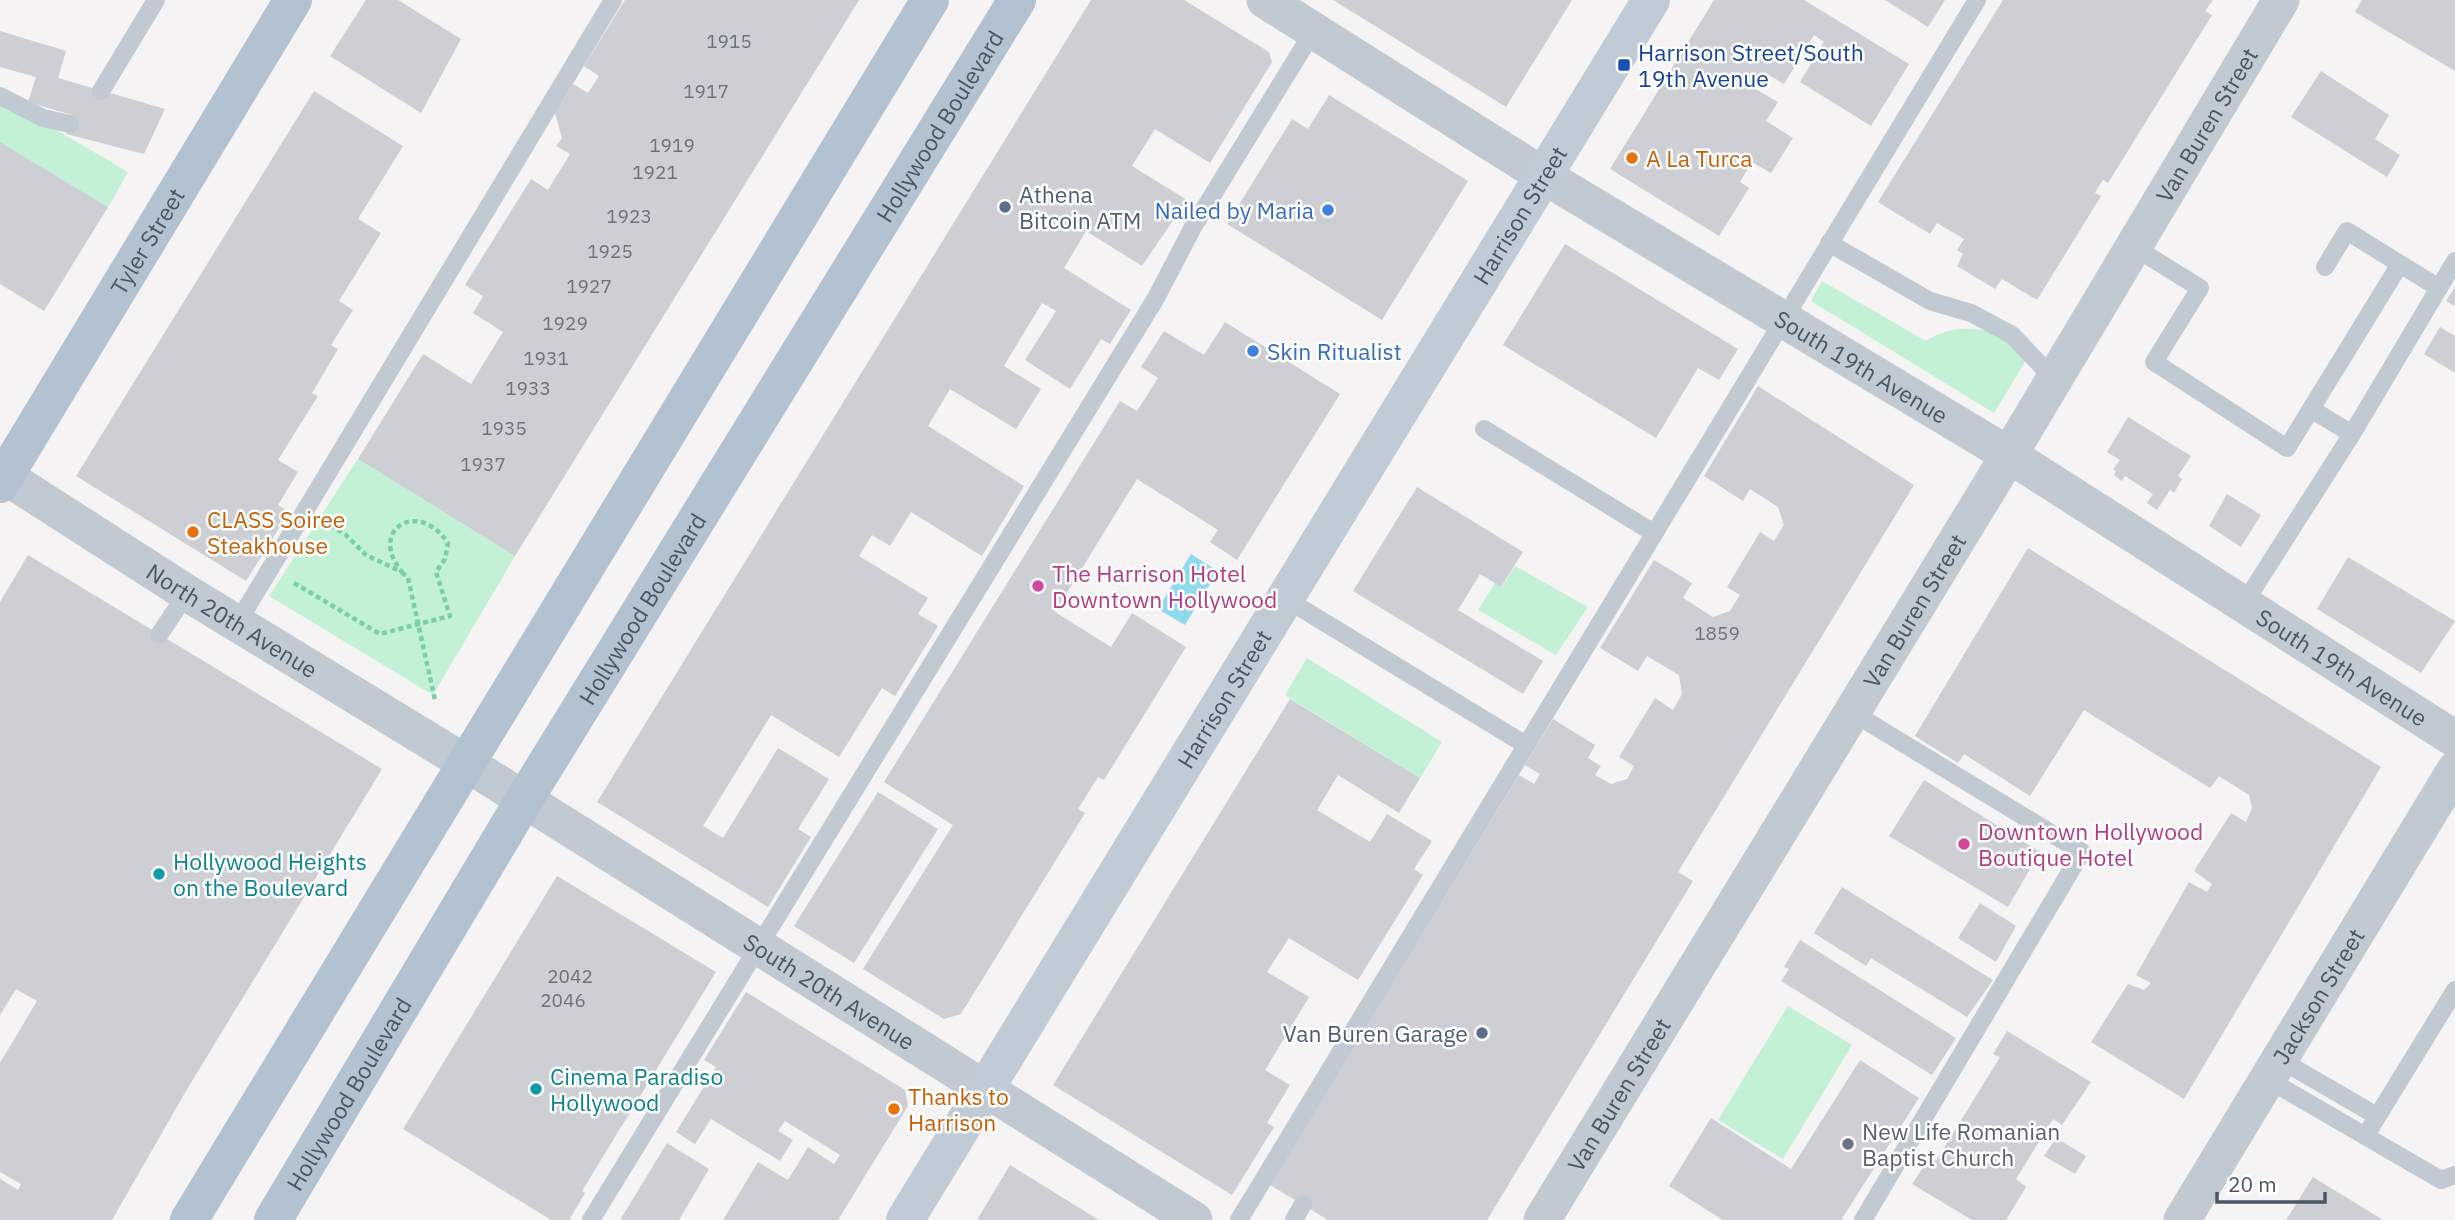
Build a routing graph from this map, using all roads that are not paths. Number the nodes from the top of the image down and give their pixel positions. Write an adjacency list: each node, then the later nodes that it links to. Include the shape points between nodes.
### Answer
1 (156, 0): 11 (lane)
2 (293, 0): 27 (main road, Tyler Street)
3 (613, 0): 32 (lane)
4 (930, 0): 37 (main road)
5 (1017, 0): 39 (main road, Hollywood Boulevard)
6 (1265, 0): 10 (street, South 19th Avenue)
7 (1651, 0): 14 (main road, Harrison Street)
8 (1977, 0): 15 (lane)
9 (2281, 0): 16 (street, Van Buren Street)
10 (1314, 30): 14 (street, South 19th Avenue); 40 (lane, via 1193,228 1156,298)
11 (101, 91)
12 (0, 96): 13 (lane, via 43,118)
13 (70, 124)
14 (1544, 176): 21 (street, South 19th Avenue); 30 (main road, Harrison Street)
15 (1829, 243): 21 (lane); 22 (lane, via 1930,301 1970,313 2012,335)
16 (2134, 247): 22 (street, Van Buren Street); 23 (lane, via 2200,288 2154,362 2287,448)
17 (2455, 261): 20 (lane)
18 (2400, 264): 19 (lane, via 2347,231); 20 (lane); 23 (lane)
19 (2325, 267)
20 (2439, 288): 25 (lane)
21 (1783, 320): 26 (street, South 19th Avenue); 28 (lane)
22 (2054, 379): 26 (street, Van Buren Street)
23 (2311, 409): 25 (lane)
24 (1484, 429): 28 (lane)
25 (2352, 434): 31 (lane)
26 (2009, 455): 31 (street, South 19th Avenue); 34 (street, Van Buren Street)
27 (2, 478): 29 (street, North 20th Avenue)
28 (1654, 533): 36 (lane)
29 (187, 593): 32 (street, North 20th Avenue); 33 (lane)
30 (1286, 599): 36 (lane); 43 (main road, Harrison Street)
31 (2243, 605): 35 (street, South 19th Avenue)
32 (237, 622): 37 (street, North 20th Avenue)
33 (159, 635)
34 (1850, 711): 53 (street, Van Buren Street); 54 (lane, via 2082,852)
35 (2455, 738)
36 (1526, 745): 52 (lane)
37 (466, 763): 39 (street, South 20th Avenue); 47 (main road)
38 (2455, 770): 42 (street, Jackson Street)
39 (524, 800): 40 (street, South 20th Avenue); 48 (main road, Hollywood Boulevard)
40 (758, 946): 43 (street, South 20th Avenue); 49 (lane)
41 (2455, 990): 44 (lane)
42 (2273, 1069): 44 (lane); 45 (lane); 55 (street, Jackson Street)
43 (985, 1088): 50 (main road, Harrison Street); 51 (street, South 20th Avenue)
44 (2377, 1116): 45 (lane)
45 (2366, 1135): 46 (lane, via 2441,1180)
46 (2455, 1175)
47 (189, 1220)
48 (274, 1220)
49 (591, 1220)
50 (905, 1220)
51 (1194, 1220)
52 (1239, 1220)
53 (1542, 1220)
54 (1863, 1220)
55 (2182, 1220)

